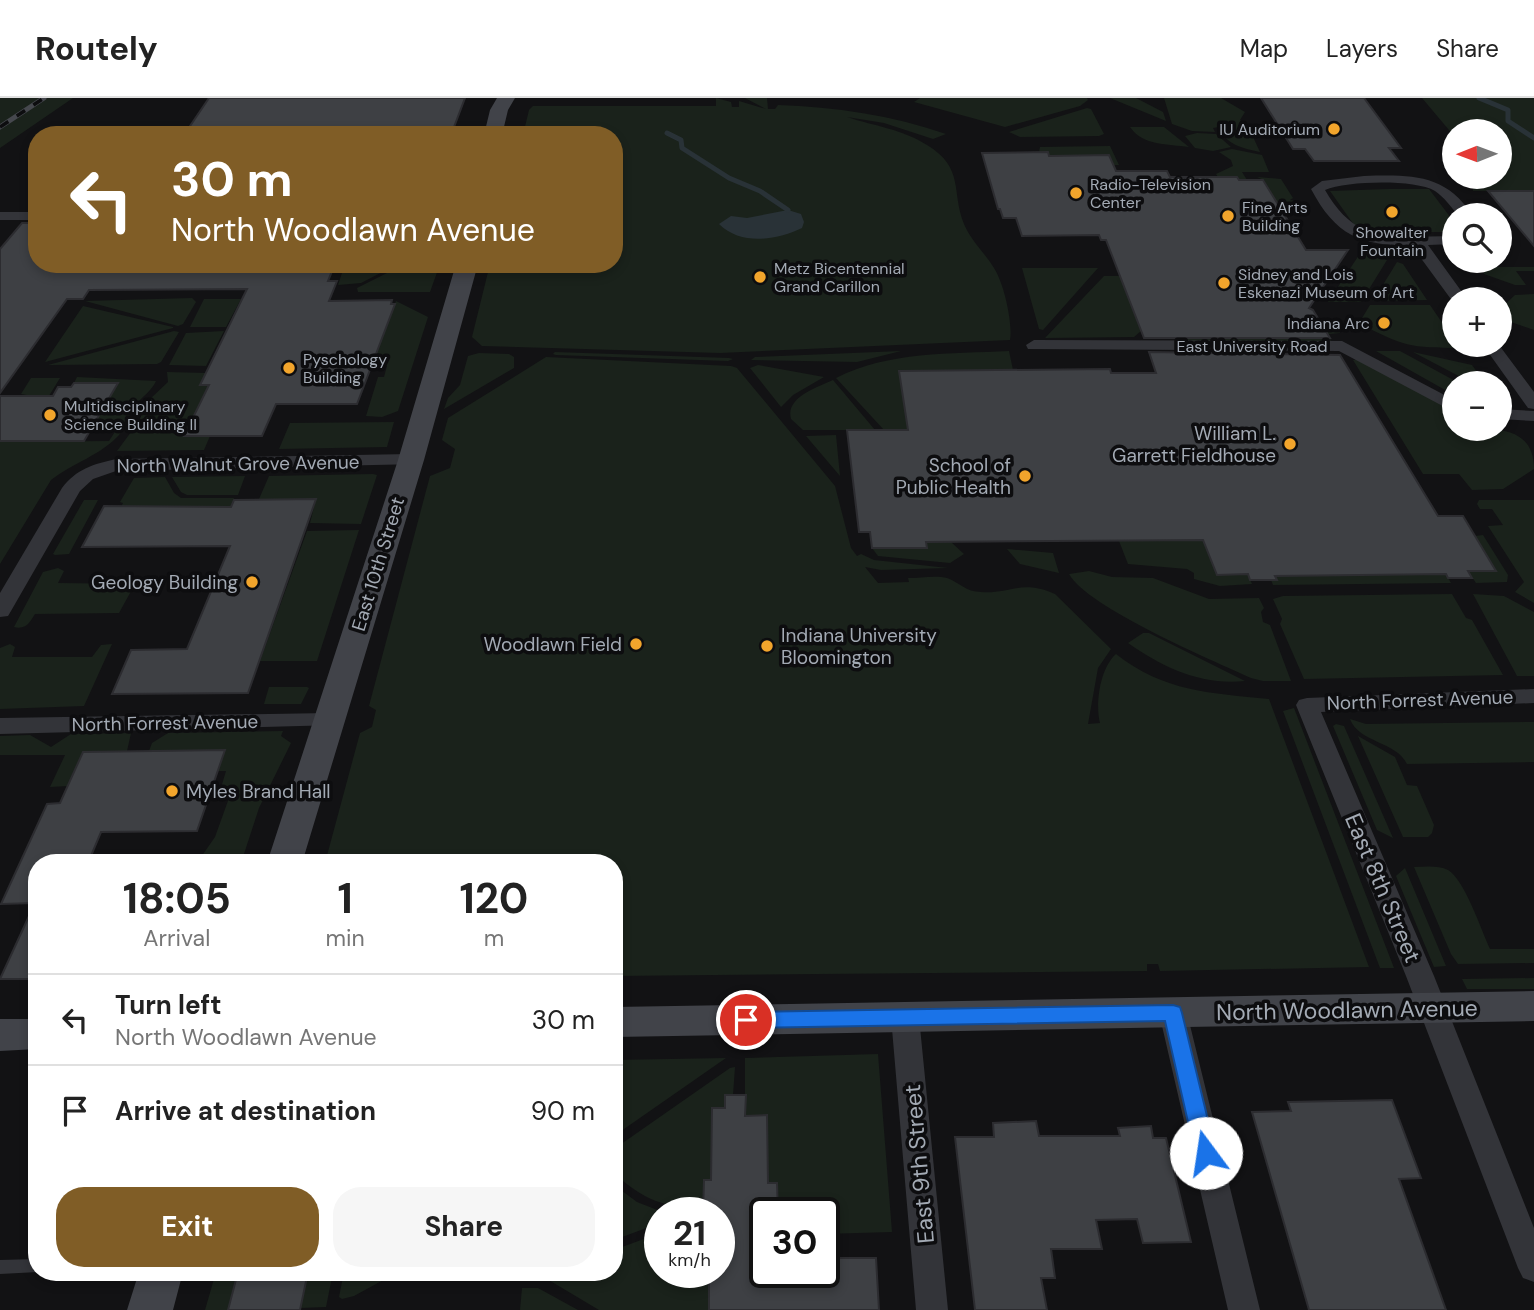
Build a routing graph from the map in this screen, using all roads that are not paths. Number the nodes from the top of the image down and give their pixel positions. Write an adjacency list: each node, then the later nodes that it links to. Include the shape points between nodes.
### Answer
1 (506, 98): 3 (street)
2 (520, 98): 4 (street)
3 (495, 126)
4 (512, 126)
5 (1455, 203): 8 (street, via 1433,185 1419,182 1341,182 1318,190 1347,230 1369,239)
6 (0, 216): 7 (street)
7 (28, 216)
8 (1416, 240): 9 (street); 11 (street)
9 (1442, 240)
10 (464, 273): 18 (street, East 10th Street)
11 (1449, 287)
12 (1034, 345): 14 (street, East University Road, via 1342,346)
13 (1500, 357): 15 (street)
14 (1442, 400)
15 (1534, 404)
16 (1512, 415): 17 (street)
17 (1534, 416)
18 (411, 460): 19 (street, North Walnut Grove Avenue, via 116,465 82,476); 23 (street, East 10th Street)
19 (72, 488): 20 (street)
20 (0, 611)
21 (1534, 696): 22 (street, North Forrest Avenue)
22 (1307, 705): 27 (street, East 8th Street)
23 (329, 720): 24 (street, North Forrest Avenue); 25 (street, East 10th Street)
24 (0, 726)
25 (287, 854)
26 (1534, 1006): 27 (street, North Woodlawn Avenue)
27 (1432, 1008): 28 (street, North Woodlawn Avenue); 35 (street, East 8th Street)
28 (1173, 1013): 29 (street, North Woodlawn Avenue); 39 (street)
29 (905, 1017): 30 (street, North Woodlawn Avenue); 38 (street, East 9th Street)
30 (623, 1022)
31 (28, 1034): 32 (street)
32 (0, 1035)
33 (0, 1266): 34 (lane)
34 (28, 1266)
35 (1534, 1268)
36 (158, 1281): 37 (street)
37 (150, 1310)
38 (933, 1310)
39 (1244, 1310)

